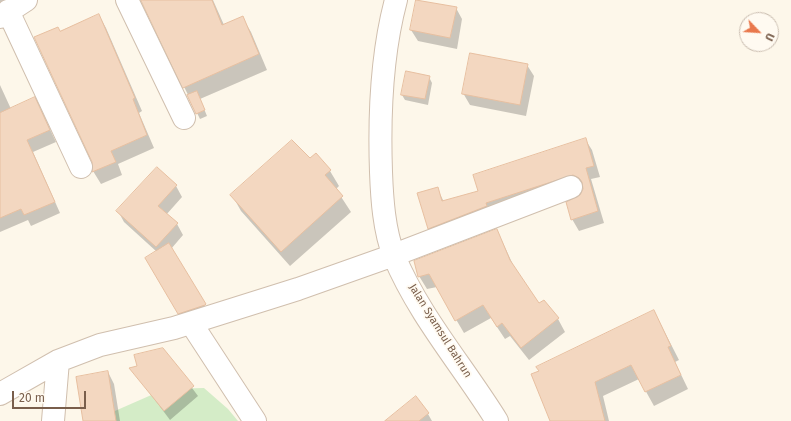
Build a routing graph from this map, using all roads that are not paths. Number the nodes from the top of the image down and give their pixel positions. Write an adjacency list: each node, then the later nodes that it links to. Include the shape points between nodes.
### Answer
1 (127, 0): 4 (street)
2 (396, 0): 7 (street, Jalan Syamsul Bahrun, via 384,61 380,133 382,191 386,224)
3 (12, 10): 5 (street)
4 (184, 118)
5 (82, 167)
6 (571, 187): 7 (street)
7 (394, 255): 8 (street); 13 (street, Jalan Syamsul Bahrun, via 421,307)
8 (191, 323): 9 (street, via 100,345); 12 (street)
9 (58, 361): 10 (street); 11 (street)
10 (0, 394)
11 (53, 421)
12 (255, 421)
13 (497, 421)

